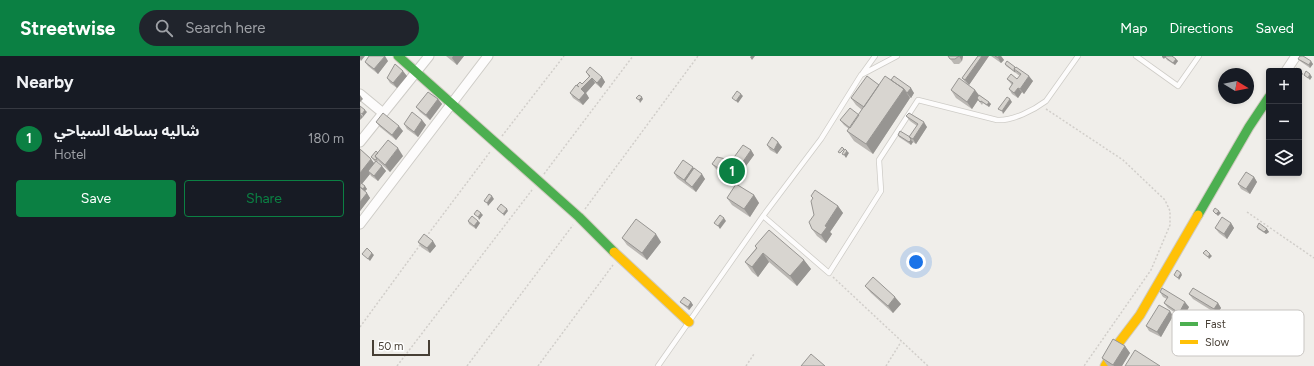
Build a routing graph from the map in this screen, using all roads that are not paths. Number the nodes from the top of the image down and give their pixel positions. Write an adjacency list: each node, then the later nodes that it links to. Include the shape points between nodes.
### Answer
1 (398, 56): 11 (street)
2 (429, 56): 11 (street)
3 (488, 56): 15 (street)
4 (875, 56): 12 (lane)
5 (897, 56): 12 (lane)
6 (1078, 56): 18 (lane, via 1051,95 1040,105 1014,118 1002,120 918,100 880,160 881,191 829,273)
7 (1136, 56): 8 (lane, via 1178,86)
8 (1198, 56)
9 (1296, 56): 10 (street)
10 (1288, 68)
11 (416, 72): 15 (street); 16 (street)
12 (861, 75): 18 (lane, via 820,139)
13 (360, 94): 16 (street)
14 (1266, 102): 22 (street, via 1140,315 1118,344)
15 (452, 103): 19 (street); 20 (street, via 579,217)
16 (384, 113): 17 (street)
17 (360, 142)
18 (763, 216): 20 (lane)
19 (360, 224)
20 (689, 322): 21 (lane)
21 (658, 366)
22 (1106, 366)

